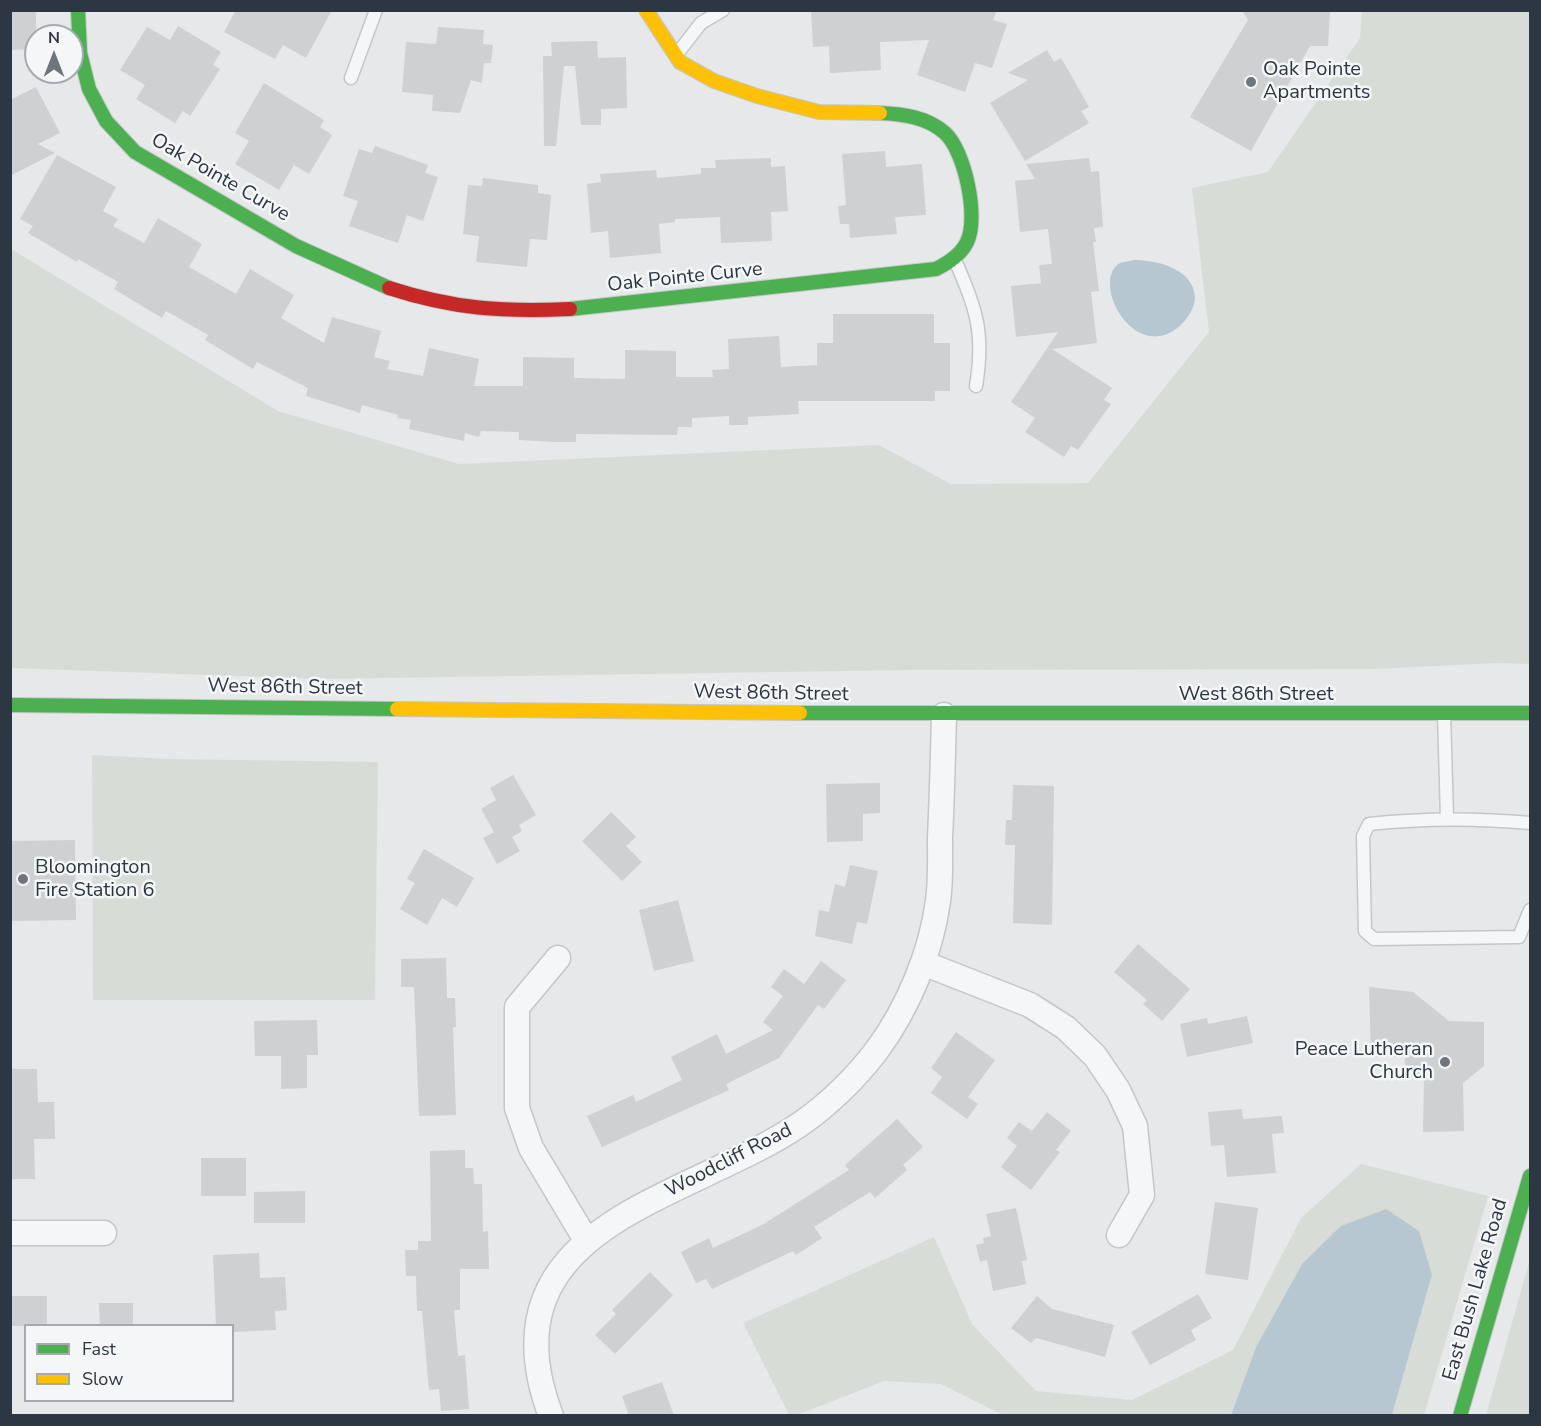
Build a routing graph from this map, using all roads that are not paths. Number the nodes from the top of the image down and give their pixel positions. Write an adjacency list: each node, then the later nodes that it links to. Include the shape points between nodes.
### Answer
1 (78, 10): 7 (street, Oak Pointe Curve, via 78,34 88,88 110,129 135,152 340,271 404,294 469,308 579,309 936,269)
2 (376, 10): 6 (lane)
3 (646, 10): 5 (street)
4 (723, 10): 5 (lane, via 701,23)
5 (676, 55): 7 (street, via 703,78 816,114 903,114 925,120 943,132 966,169 971,222 967,243)
6 (351, 78)
7 (955, 259): 8 (lane, via 975,306 980,330)
8 (976, 386)
9 (10, 705): 12 (street, West 86th Street)
10 (1444, 713): 11 (street, West 86th Street); 12 (street, West 86th Street); 13 (lane)
11 (1530, 713)
12 (944, 715): 17 (street, Woodcliff Road, via 938,901)
13 (1447, 818): 14 (lane); 15 (lane, via 1369,824 1365,829 1368,936 1519,937)
14 (1530, 823)
15 (1530, 910)
16 (558, 958): 22 (street, via 517,1007 517,1108 531,1148)
17 (923, 963): 21 (street, via 1030,1005 1066,1028 1095,1056 1118,1090 1135,1126 1142,1195); 22 (street, Woodcliff Road, via 877,1050 842,1090 800,1125 754,1152 615,1219)
18 (1530, 1176): 24 (street, East Bush Lake Road)
19 (10, 1233): 20 (street)
20 (104, 1233)
21 (1119, 1234)
22 (586, 1240): 23 (street, Woodcliff Road, via 561,1268 544,1302 536,1337 538,1374)
23 (550, 1416)
24 (1460, 1416)

